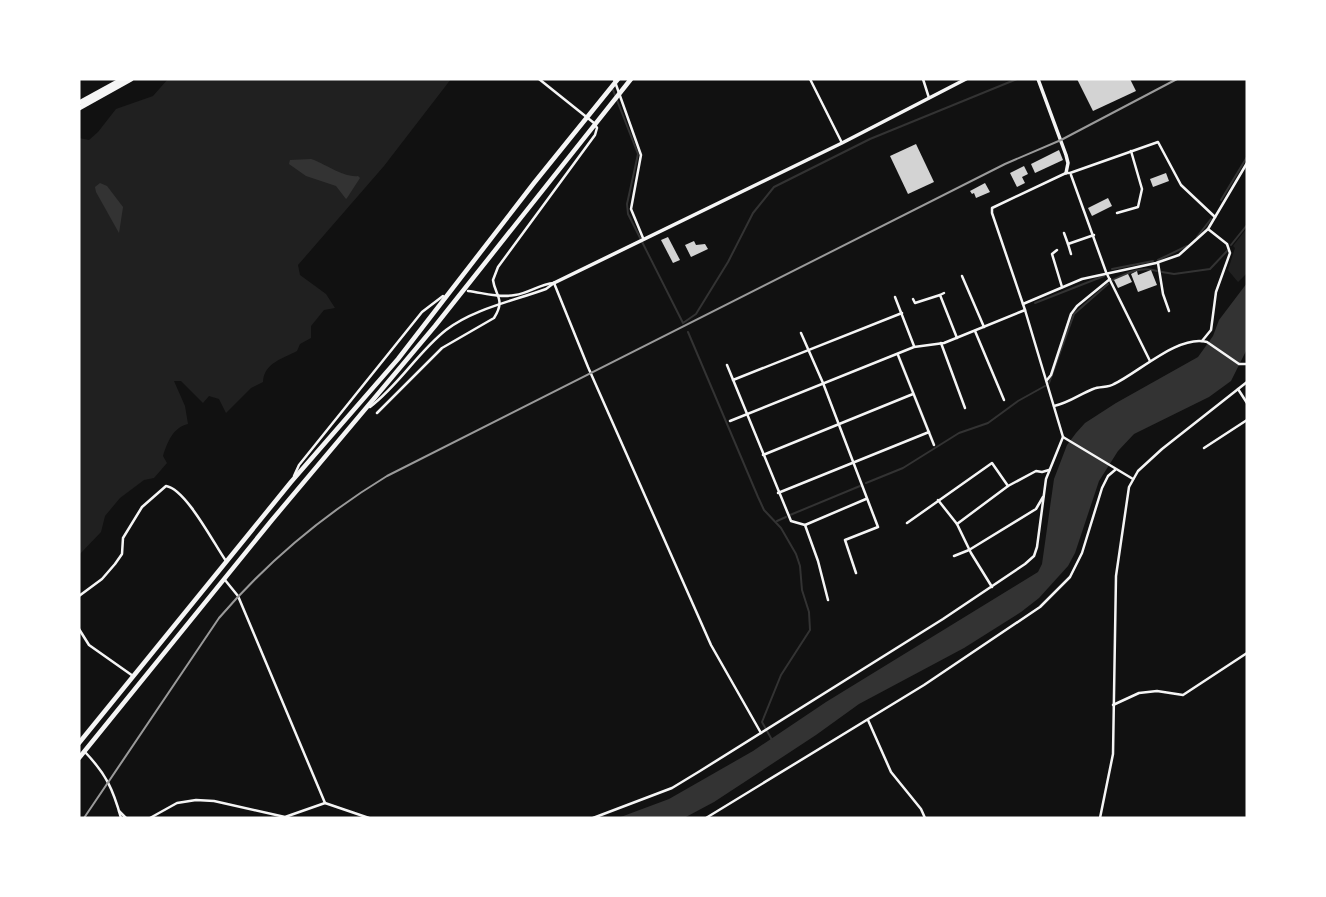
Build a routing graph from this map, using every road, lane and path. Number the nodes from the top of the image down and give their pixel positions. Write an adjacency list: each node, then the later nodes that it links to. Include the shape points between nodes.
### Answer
1 (123, 79): 11 (highway)
2 (131, 79): 11 (highway)
3 (539, 79): 12 (street)
4 (616, 79): 12 (highway); 23 (street, via 641,155 631,209)
5 (631, 79): 13 (highway)
6 (810, 79): 14 (street)
7 (923, 79): 10 (street)
8 (966, 79): 10 (street)
9 (1038, 79): 17 (street, via 1066,155)
10 (929, 98): 14 (street)
11 (79, 106)
12 (587, 117): 13 (street); 80 (highway, via 398,359)
13 (594, 123): 35 (street, via 595,135 498,267 493,280); 65 (highway)
14 (842, 143): 23 (street)
15 (1131, 151): 17 (street); 18 (street, via 1142,188 1138,207); 19 (street, via 1158,142 1181,185)
16 (1247, 163): 19 (street)
17 (1068, 173): 22 (street); 37 (street, via 992,208)
18 (1117, 214)
19 (1215, 217): 20 (street)
20 (1208, 229): 27 (street, via 1185,251); 47 (street, via 1227,244 1230,253 1216,292 1211,330)
21 (1064, 233): 24 (street)
22 (1094, 235): 24 (street); 28 (street)
23 (643, 238): 31 (street)
24 (1068, 244): 26 (street)
25 (1057, 250): 32 (street, via 1052,254)
26 (1071, 254)
27 (1158, 263): 28 (street); 41 (street)
28 (1107, 272): 30 (street); 32 (street)
29 (962, 276): 43 (street)
30 (1110, 279): 52 (street); 56 (street, via 1071,314)
31 (554, 283): 35 (street); 38 (street); 102 (street, via 711,645)
32 (1062, 287): 37 (street)
33 (468, 291): 35 (street)
34 (443, 296): 80 (street, via 422,312 299,465)
35 (500, 296): 38 (street)
36 (895, 297): 42 (street)
37 (1022, 304): 40 (street)
38 (498, 306): 65 (street, via 471,314 443,332); 66 (street, via 494,318 442,348)
39 (917, 308): 46 (street, via 914,301 942,294)
40 (1025, 310): 43 (street); 56 (street)
41 (1170, 311)
42 (902, 313): 49 (street); 50 (street)
43 (984, 327): 44 (street)
44 (975, 331): 46 (street); 61 (street)
45 (801, 332): 50 (street)
46 (957, 338): 48 (street)
47 (1202, 341): 52 (street); 53 (street, via 1239,364)
48 (941, 343): 49 (street); 64 (street)
49 (914, 347): 51 (street)
50 (808, 349): 55 (street); 58 (street)
51 (898, 355): 58 (street); 60 (street)
52 (1150, 361): 63 (street, via 1111,386)
53 (1247, 364)
54 (727, 365): 55 (street)
55 (733, 380): 67 (street)
56 (1046, 381): 63 (street)
57 (1247, 382): 59 (street)
58 (824, 383): 67 (street); 70 (street)
59 (1238, 389): 62 (street); 79 (street, via 1162,449)
60 (913, 394): 70 (street); 71 (street)
61 (1004, 400)
62 (1247, 403)
63 (1054, 406): 72 (street)
64 (965, 408)
65 (364, 411): 93 (highway)
66 (377, 412)
67 (747, 414): 69 (street); 75 (street)
68 (1247, 420): 74 (street)
69 (730, 421)
70 (838, 424): 75 (street); 76 (street)
71 (929, 432): 73 (street); 76 (street)
72 (1063, 436): 77 (street); 78 (street)
73 (934, 445)
74 (1204, 448)
75 (762, 454): 82 (street)
76 (854, 462): 82 (street); 84 (street)
77 (1049, 470): 81 (street, via 1036,471); 83 (street)
78 (1115, 470): 79 (street); 101 (street, via 1102,488 1082,553 1053,596)
79 (1133, 479): 100 (street, via 1116,576)
80 (291, 482): 91 (highway)
81 (1008, 486): 85 (street, via 992,463); 87 (street)
82 (778, 493): 88 (street, via 791,522)
83 (1044, 495): 89 (street, via 1037,509); 94 (street, via 1034,556)
84 (867, 499): 88 (street); 92 (street, via 878,527 845,540)
85 (938, 500): 86 (street); 87 (street)
86 (907, 523)
87 (957, 524): 89 (street)
88 (805, 525): 96 (street)
89 (969, 550): 90 (street); 94 (street)
90 (954, 556)
91 (226, 561): 95 (street, via 192,509 166,486 142,507 123,538 116,564); 99 (highway)
92 (856, 573)
93 (224, 579): 104 (highway); 106 (street, via 238,596)
94 (992, 587): 102 (street)
95 (79, 596)
96 (828, 600)
97 (79, 629): 99 (street, via 89,645)
98 (1247, 653): 100 (street, via 1182,695 1139,693)
99 (133, 676): 103 (highway)
100 (1113, 705): 113 (street, via 1113,754)
101 (868, 720): 111 (street); 112 (street, via 891,772)
102 (762, 732): 110 (street, via 671,788)
103 (79, 743)
104 (85, 751): 105 (highway); 107 (street, via 104,771)
105 (79, 758)
106 (325, 803): 108 (street, via 285,817 196,800 177,803); 109 (street)
107 (124, 818)
108 (150, 818)
109 (369, 818)
110 (593, 818)
111 (706, 818)
112 (925, 818)
113 (1100, 818)

